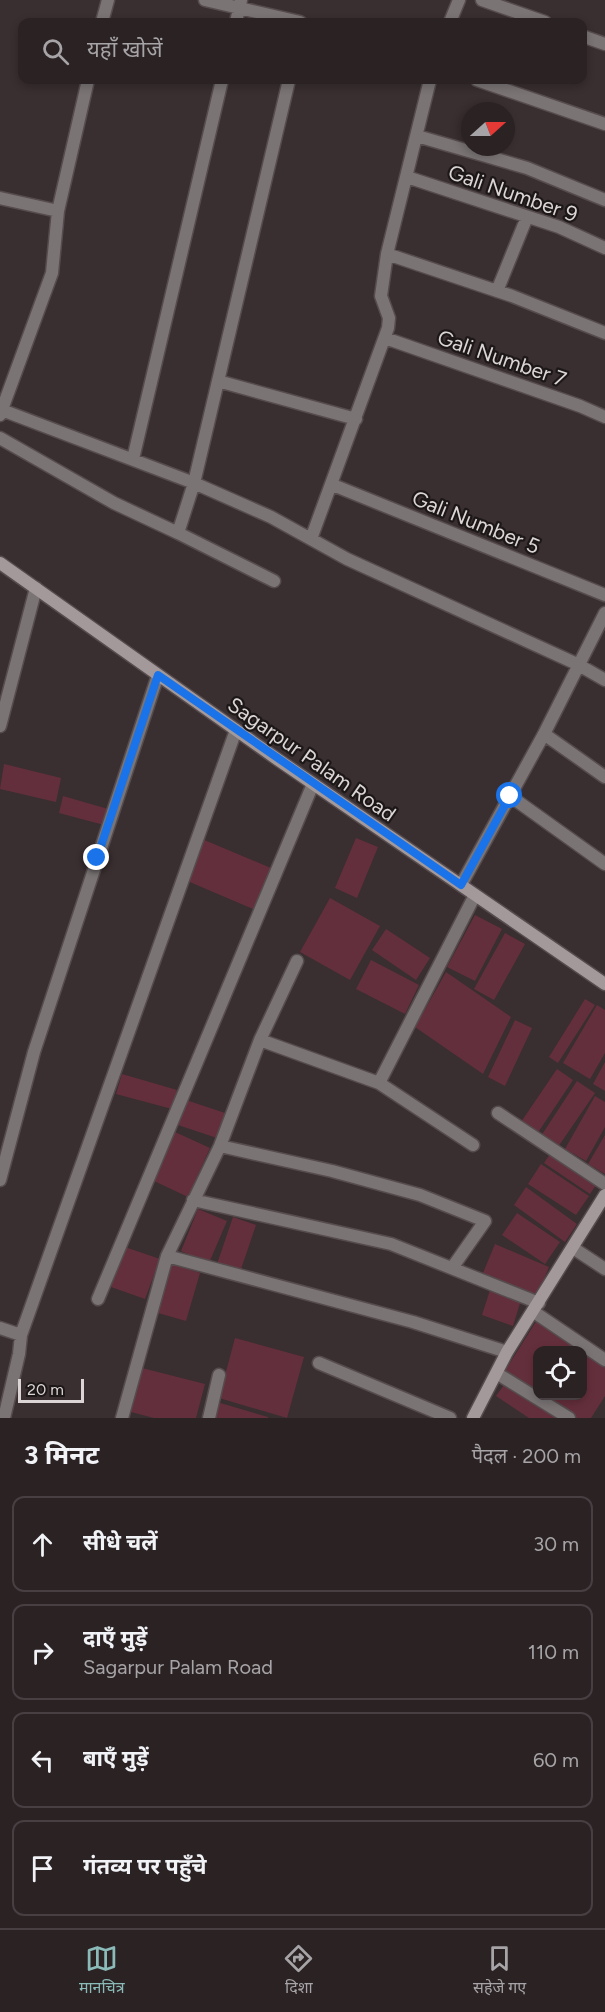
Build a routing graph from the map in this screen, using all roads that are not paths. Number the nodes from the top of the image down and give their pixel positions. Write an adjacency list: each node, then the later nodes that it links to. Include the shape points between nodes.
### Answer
1 (108, 0): 6 (street)
2 (205, 0): 5 (street)
3 (459, 0): 8 (street)
4 (482, 0): 9 (street)
5 (240, 5): 7 (street)
6 (103, 18)
7 (286, 18)
8 (452, 18)
9 (534, 18)
10 (587, 38): 11 (street)
11 (605, 44)
12 (87, 84): 22 (street)
13 (221, 84): 34 (street)
14 (288, 84): 29 (street)
15 (429, 84): 18 (street)
16 (489, 84): 17 (street)
17 (605, 124)
18 (417, 136): 19 (street); 21 (street, via 528,168)
19 (407, 177): 23 (street, Gali Number 9); 25 (street)
20 (0, 198): 22 (street)
21 (605, 200)
22 (58, 211): 30 (street, via 52,273)
23 (527, 217): 24 (street, Gali Number 9); 26 (street)
24 (605, 248)
25 (387, 254): 26 (street); 28 (street, via 381,296 389,318)
26 (497, 291): 27 (street)
27 (605, 333)
28 (385, 338): 31 (street, Gali Number 7); 32 (street)
29 (218, 381): 32 (street); 35 (street)
30 (1, 412): 34 (street)
31 (605, 417)
32 (356, 419): 36 (street)
33 (0, 438): 37 (street)
34 (133, 459): 35 (street)
35 (194, 483): 37 (street); 38 (street)
36 (333, 485): 38 (street); 42 (street, Gali Number 5)
37 (178, 533): 40 (street)
38 (311, 539): 44 (street)
39 (0, 563): 41 (street, Sagarpur Palam Road)
40 (274, 581)
41 (36, 588): 45 (street, Sagarpur Palam Road); 47 (street)
42 (605, 595)
43 (605, 613): 44 (street)
44 (577, 663): 46 (street); 49 (street)
45 (158, 675): 48 (street, Sagarpur Palam Road); 63 (street, via 34,1052)
46 (605, 680)
47 (0, 726)
48 (236, 730): 51 (street, Sagarpur Palam Road); 74 (street)
49 (544, 734): 50 (street); 52 (street)
50 (605, 777)
51 (313, 784): 54 (street, Sagarpur Palam Road); 71 (street)
52 (510, 796): 53 (street); 54 (street)
53 (605, 864)
54 (461, 885): 55 (street, Sagarpur Palam Road)
55 (475, 895): 57 (street, Sagarpur Palam Road); 59 (street)
56 (297, 962): 58 (street)
57 (605, 984)
58 (260, 1041): 59 (street); 62 (street)
59 (379, 1083): 61 (street)
60 (498, 1113): 64 (street)
61 (473, 1145)
62 (220, 1146): 66 (street); 69 (street, via 420,1195 485,1221)
63 (0, 1180)
64 (605, 1184)
65 (605, 1195): 67 (street)
66 (194, 1200): 68 (street); 69 (street, via 390,1244)
67 (573, 1248): 70 (street); 72 (street)
68 (167, 1256): 75 (street, via 413,1322); 81 (street)
69 (452, 1269): 72 (street)
70 (605, 1269)
71 (98, 1299)
72 (537, 1308): 75 (street); 76 (street)
73 (0, 1328): 74 (street)
74 (21, 1335): 80 (street)
75 (507, 1352): 78 (street)
76 (605, 1360)
77 (319, 1363): 83 (street)
78 (498, 1374): 84 (street); 85 (street)
79 (219, 1375): 82 (street)
80 (4, 1418)
81 (122, 1418)
82 (209, 1418)
83 (450, 1418)
84 (472, 1418)
85 (569, 1418)

